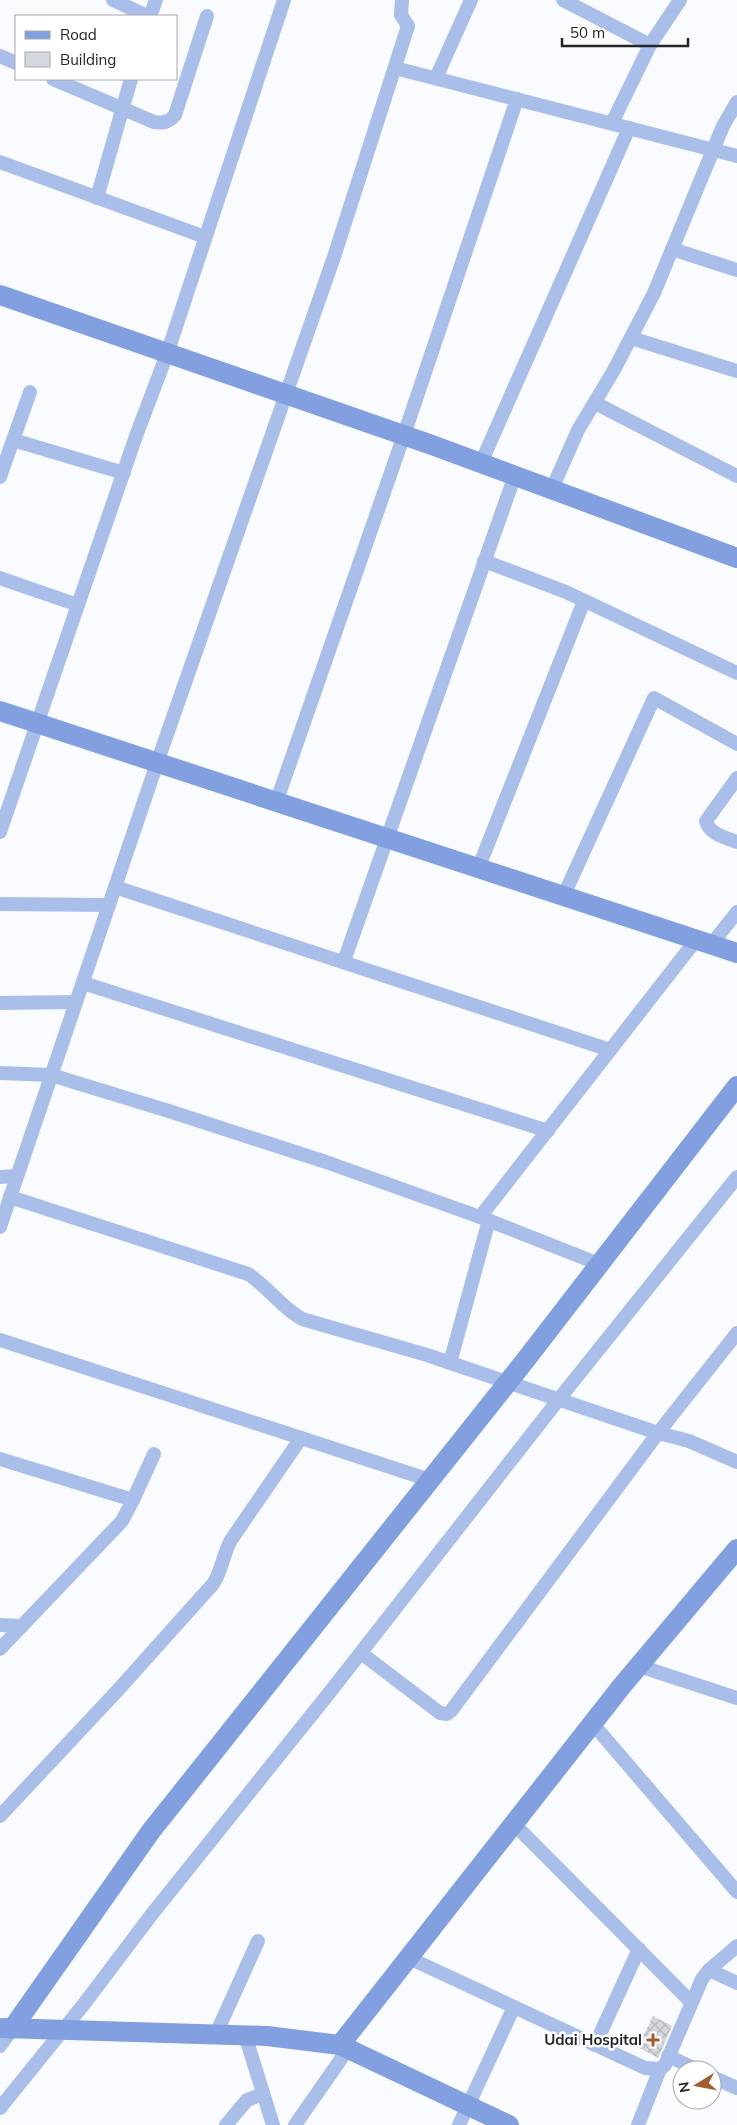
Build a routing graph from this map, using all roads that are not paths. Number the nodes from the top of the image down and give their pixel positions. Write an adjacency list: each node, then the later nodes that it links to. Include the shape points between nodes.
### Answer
1 (113, 0): 8 (street)
2 (156, 0): 9 (street)
3 (284, 0): 27 (street)
4 (402, 0): 14 (street, via 401,16 408,26)
5 (470, 0): 15 (street)
6 (680, 0): 11 (street)
7 (572, 2): 11 (street)
8 (147, 15)
9 (149, 15)
10 (207, 16): 20 (street, via 175,115 170,121 154,122)
11 (650, 45): 21 (street)
12 (0, 56): 13 (street)
13 (15, 63)
14 (395, 68): 15 (street); 35 (street)
15 (436, 78): 18 (street)
16 (55, 80): 20 (street)
17 (131, 80): 20 (street)
18 (517, 99): 21 (street); 37 (street)
19 (737, 102): 23 (street)
20 (123, 108): 26 (street)
21 (612, 123): 22 (street)
22 (629, 128): 23 (street); 39 (street)
23 (714, 150): 24 (street); 28 (street)
24 (737, 156)
25 (0, 162): 26 (street)
26 (97, 198): 27 (street)
27 (206, 237): 32 (street)
28 (672, 249): 29 (street); 31 (street)
29 (737, 270)
30 (0, 295): 32 (street)
31 (631, 338): 33 (street); 36 (street)
32 (167, 354): 35 (street); 40 (street)
33 (737, 371)
34 (30, 392): 38 (street)
35 (286, 395): 37 (street); 54 (street)
36 (595, 403): 42 (street); 44 (street, via 578,430)
37 (404, 435): 39 (street); 56 (street)
38 (13, 440): 40 (street); 43 (street)
39 (481, 463): 41 (street)
40 (124, 473): 49 (street)
41 (515, 475): 44 (street); 46 (street)
42 (737, 476)
43 (0, 477)
44 (552, 489): 45 (street)
45 (737, 558)
46 (484, 562): 48 (street); 58 (street)
47 (0, 578): 49 (street)
48 (584, 601): 50 (street); 60 (street)
49 (78, 605): 52 (street)
50 (737, 673)
51 (0, 711): 52 (street)
52 (37, 724): 54 (street); 57 (street)
53 (737, 744): 62 (street, via 654,698)
54 (157, 764): 56 (street); 61 (street)
55 (737, 778): 59 (street, via 706,821 717,834)
56 (276, 803): 58 (street)
57 (0, 832)
58 (386, 839): 60 (street); 68 (street)
59 (737, 842)
60 (478, 869): 62 (street)
61 (115, 887): 64 (street); 68 (street)
62 (563, 897): 66 (street)
63 (0, 904): 64 (street)
64 (109, 905): 69 (street)
65 (737, 912): 66 (street)
66 (703, 942): 67 (street); 72 (street)
67 (737, 953)
68 (344, 961): 72 (street)
69 (83, 983): 70 (street); 76 (street)
70 (76, 1002): 71 (street); 74 (street)
71 (0, 1003)
72 (610, 1050): 76 (street)
73 (0, 1073): 74 (street)
74 (51, 1075): 77 (street); 81 (street, via 326,1162)
75 (737, 1086): 83 (street)
76 (548, 1131): 81 (street)
77 (17, 1176): 79 (street); 80 (street)
78 (737, 1176): 88 (street)
79 (0, 1177)
80 (10, 1197): 82 (street); 86 (street, via 248,1274 266,1286 288,1311 302,1319)
81 (485, 1218): 83 (street); 86 (street)
82 (0, 1227)
83 (599, 1264): 87 (street)
84 (737, 1333): 89 (street)
85 (0, 1340): 90 (street)
86 (450, 1363): 87 (street)
87 (508, 1382): 88 (street); 94 (street)
88 (559, 1399): 89 (street); 100 (street)
89 (658, 1433): 93 (street, via 689,1441); 100 (street, via 451,1711 440,1713)
90 (301, 1438): 94 (street); 104 (street, via 231,1540 213,1584)
91 (154, 1454): 95 (street)
92 (0, 1459): 95 (street)
93 (737, 1462)
94 (430, 1480): 115 (street, via 151,1832)
95 (133, 1500): 98 (street, via 122,1521)
96 (737, 1549): 101 (street)
97 (0, 1625): 98 (street)
98 (22, 1626): 99 (street)
99 (0, 1650)
100 (361, 1653): 116 (street)
101 (639, 1666): 102 (street); 103 (street)
102 (737, 1698)
103 (592, 1724): 105 (street); 106 (street)
104 (0, 1816)
105 (514, 1824): 109 (street); 110 (street)
106 (737, 1892)
107 (258, 1941): 117 (street)
108 (737, 1946): 111 (street)
109 (639, 1949): 113 (street); 119 (street)
110 (410, 1958): 114 (street); 121 (street)
111 (709, 1970): 112 (street); 113 (street)
112 (737, 1983)
113 (691, 2002): 122 (street)
114 (514, 2007): 119 (street); 128 (street)
115 (6, 2029): 116 (street); 120 (street)
116 (62, 2030): 117 (street); 129 (street)
117 (216, 2034): 118 (street)
118 (245, 2035): 121 (street, via 307,2039); 127 (street)
119 (595, 2045): 124 (street, via 645,2068)
120 (0, 2046)
121 (344, 2047): 128 (street); 132 (street)
122 (668, 2056): 123 (street); 124 (street)
123 (677, 2060)
124 (660, 2069): 135 (street)
125 (722, 2081): 126 (street)
126 (737, 2088)
127 (263, 2094): 130 (street, via 247,2100); 131 (street)
128 (468, 2106): 133 (street); 134 (street)
129 (0, 2108)
130 (226, 2125)
131 (273, 2125)
132 (295, 2125)
133 (460, 2125)
134 (510, 2125)
135 (638, 2125)

